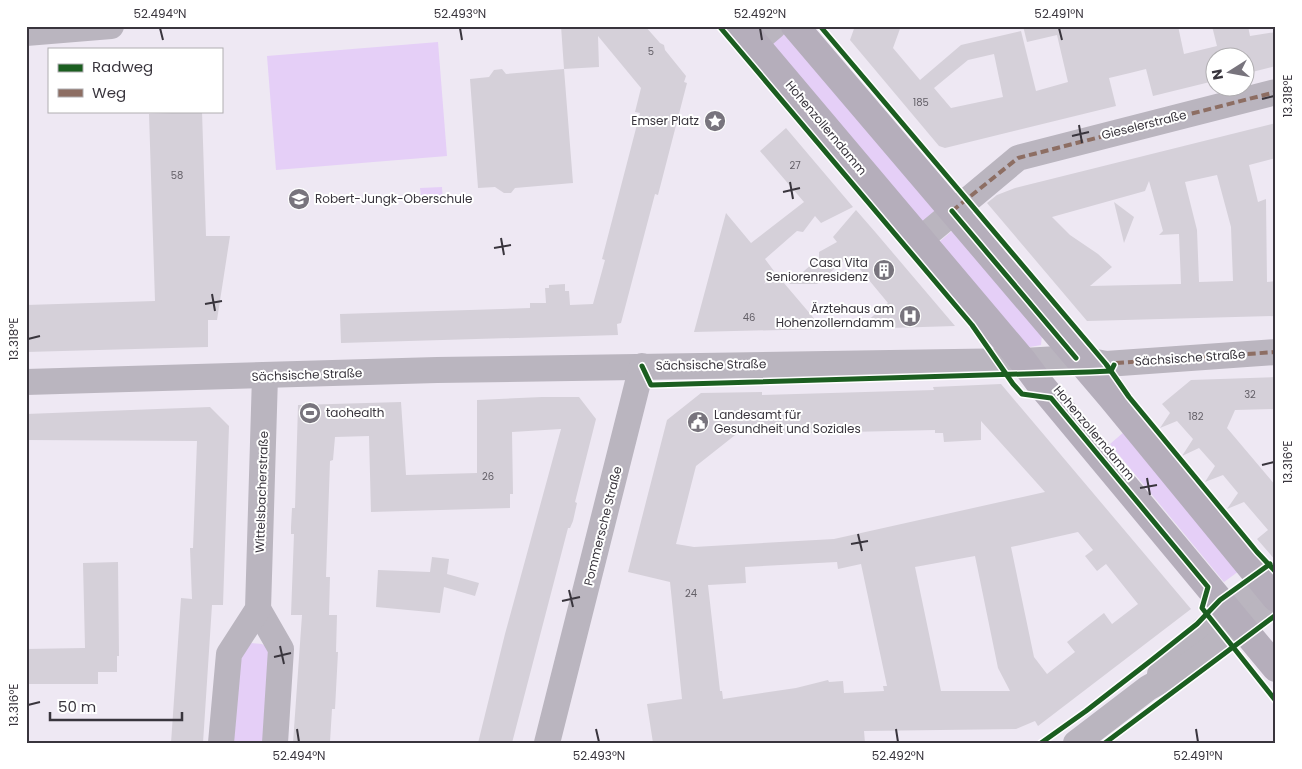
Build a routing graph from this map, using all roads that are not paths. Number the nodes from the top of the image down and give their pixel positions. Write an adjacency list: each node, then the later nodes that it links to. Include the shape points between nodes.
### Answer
1 (111, 26): 4 (street)
2 (796, 26): 6 (main road)
3 (756, 32): 7 (main road, Hohenzollerndamm)
4 (26, 33)
5 (1276, 92): 6 (street, Gieselerstraße, via 1018,158)
6 (952, 211): 7 (street, Gieselerstraße); 9 (main road)
7 (921, 238): 10 (main road, Hohenzollerndamm)
8 (1276, 352): 9 (street, Sächsische Straße, via 1106,364)
9 (1076, 358): 10 (street, Sächsische Straße); 14 (main road)
10 (1023, 361): 11 (street, Sächsische Straße); 16 (main road, Hohenzollerndamm)
11 (642, 366): 12 (street, Sächsische Straße); 20 (street, Pommersche Straße)
12 (265, 376): 13 (street, Sächsische Straße); 15 (street, Wittelsbacherstraße)
13 (26, 382)
14 (1272, 594): 16 (street)
15 (258, 609): 18 (street, via 229,654); 19 (street, via 281,649)
16 (1235, 617): 17 (main road, Hohenzollerndamm); 21 (street, via 1190,665 1148,688)
17 (1276, 668)
18 (221, 743)
19 (274, 743)
20 (547, 743)
21 (1076, 743)

